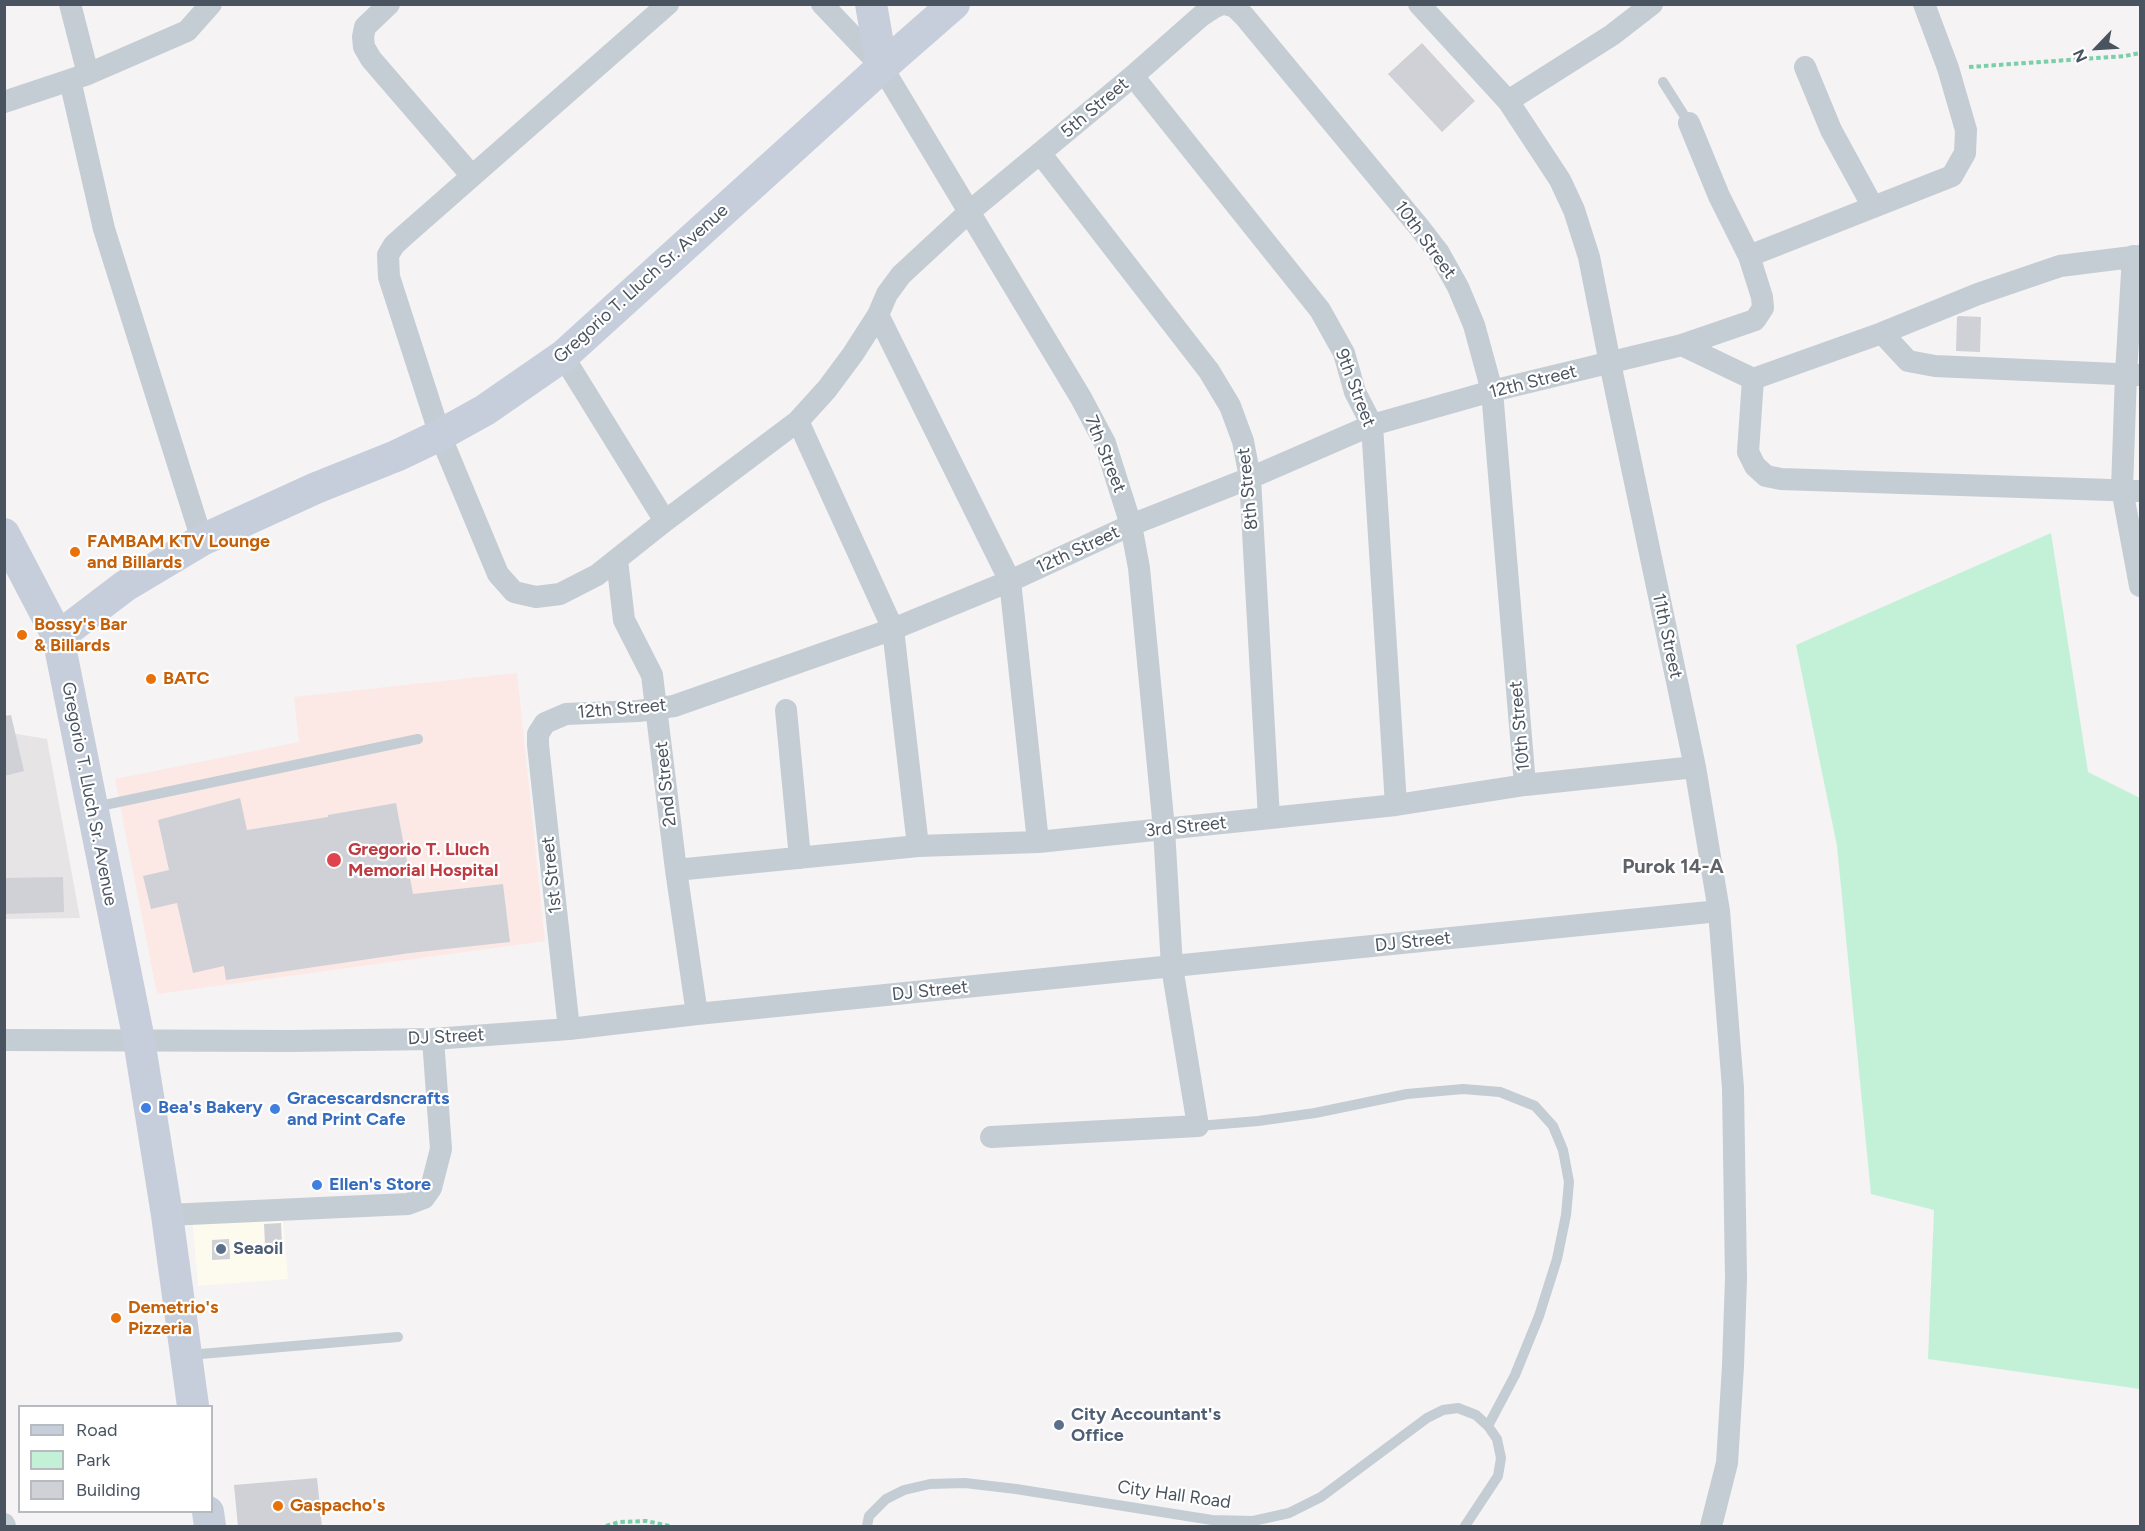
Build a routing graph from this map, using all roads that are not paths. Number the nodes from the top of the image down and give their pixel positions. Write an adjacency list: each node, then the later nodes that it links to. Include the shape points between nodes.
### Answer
1 (70, 4): 15 (street)
2 (211, 4): 15 (street, via 187,31)
3 (389, 4): 21 (street, via 365,27 364,47 370,59)
4 (668, 4): 21 (street, 5th Street)
5 (822, 4): 12 (street, 7th Street)
6 (872, 4): 12 (main road)
7 (954, 4): 12 (main road, Gregorio T. Lluch Sr. Avenue)
8 (1223, 4): 14 (street, 5th Street, via 1201,16); 33 (street, 10th Street, via 1234,7 1245,17 1439,253 1474,325)
9 (1419, 4): 17 (street, 11th Street)
10 (1652, 4): 17 (street, via 1612,35)
11 (1924, 4): 22 (street, via 1966,130 1965,153 1952,176)
12 (882, 67): 23 (street, 7th Street); 29 (main road, Gregorio T. Lluch Sr. Avenue)
13 (1805, 67): 22 (street, via 1831,130)
14 (1133, 76): 20 (street, 5th Street); 35 (street, 9th Street, via 1320,310 1344,353 1355,392)
15 (79, 77): 18 (street); 42 (street, via 104,229)
16 (1663, 82): 19 (lane)
17 (1508, 101): 30 (street, 11th Street, via 1560,180 1574,210 1589,257)
18 (4, 102)
19 (1689, 123): 24 (street)
20 (1040, 153): 23 (street, 5th Street); 37 (street, 8th Street, via 1209,371 1230,406 1243,441)
21 (472, 176): 36 (street, 5th Street, via 388,255 389,278)
22 (1872, 207): 24 (street)
23 (969, 212): 26 (street, 5th Street, via 901,275); 40 (street, 7th Street, via 1059,358 1105,442)
24 (1749, 256): 28 (street, 12th Street, via 1762,297 1763,308 1755,320)
25 (2137, 256): 27 (street, via 2060,266); 31 (street)
26 (878, 315): 34 (street, 5th Street, via 827,389); 44 (street)
27 (1882, 333): 31 (street, via 1908,361 1935,366); 32 (street)
28 (1682, 345): 30 (street, 12th Street); 32 (street)
29 (563, 356): 36 (main road, Gregorio T. Lluch Sr. Avenue, via 485,410); 39 (street)
30 (1610, 363): 33 (street, 12th Street); 52 (street, 11th Street)
31 (2133, 375): 38 (street)
32 (1754, 379): 38 (street, via 1748,452 1766,476)
33 (1491, 391): 35 (street, 12th Street); 53 (street, 10th Street)
34 (798, 421): 39 (street, 5th Street); 46 (street)
35 (1372, 425): 37 (street, 12th Street); 54 (street, 9th Street)
36 (440, 435): 42 (main road, Gregorio T. Lluch Sr. Avenue); 43 (street, 5th Street, via 498,574 514,592 536,597 560,594)
37 (1250, 477): 40 (street, 12th Street); 56 (street, 8th Street)
38 (2131, 490): 45 (street)
39 (665, 521): 43 (street, 5th Street)
40 (1131, 525): 44 (street, 12th Street); 57 (street, 7th Street, via 1139,568)
41 (4, 534): 47 (main road)
42 (202, 540): 47 (main road, Gregorio T. Lluch Sr. Avenue, via 125,586)
43 (617, 560): 48 (street, 2nd Street, via 624,620 652,675)
44 (1010, 581): 46 (street, 12th Street); 58 (street)
45 (2140, 586)
46 (893, 629): 48 (street, 12th Street); 59 (street)
47 (58, 637): 55 (main road, Gregorio T. Lluch Sr. Avenue)
48 (658, 709): 50 (street, 12th Street, via 566,714); 61 (street, 2nd Street)
49 (786, 710): 60 (street)
50 (545, 723): 65 (street, 1st Street, via 538,734 538,745)
51 (418, 739): 55 (lane)
52 (1695, 767): 53 (street, 3rd Street); 62 (street, 11th Street)
53 (1525, 785): 54 (street, 3rd Street)
54 (1396, 805): 56 (street, 3rd Street)
55 (92, 808): 68 (main road, Gregorio T. Lluch Sr. Avenue)
56 (1269, 818): 57 (street, 3rd Street)
57 (1164, 829): 58 (street, 3rd Street); 63 (street, 7th Street)
58 (1038, 842): 59 (street, 3rd Street)
59 (918, 846): 60 (street, 3rd Street)
60 (800, 858): 61 (street, 3rd Street)
61 (676, 870): 64 (street, 2nd Street)
62 (1719, 911): 63 (street, DJ Street); 78 (street, 11th Street, via 1733,1088 1736,1278 1727,1462)
63 (1172, 967): 64 (street, DJ Street); 69 (street, 7th Street)
64 (697, 1014): 65 (street, DJ Street)
65 (568, 1029): 66 (street, DJ Street)
66 (433, 1039): 68 (street, DJ Street); 71 (street, via 441,1149 431,1188 424,1198 408,1204)
67 (4, 1040): 68 (street, DJ Street)
68 (139, 1040): 71 (main road, Gregorio T. Lluch Sr. Avenue)
69 (1198, 1126): 70 (street); 75 (lane, via 1258,1122 1407,1094 1463,1089 1500,1092 1535,1106 1553,1126 1563,1150 1569,1182 1566,1215 1539,1316 1515,1375)
70 (991, 1137)
71 (167, 1215): 73 (main road, Gregorio T. Lluch Sr. Avenue)
72 (398, 1337): 73 (lane)
73 (185, 1355): 74 (main road, Gregorio T. Lluch Sr. Avenue)
74 (193, 1405)
75 (1488, 1426): 76 (lane, City Hall Road, via 1476,1415 1458,1408 1443,1410 1321,1497 1288,1513 1253,1521 1212,1520 1016,1489 930,1484 886,1499 869,1516); 77 (lane, via 1497,1439 1501,1458 1498,1476)
76 (867, 1527)
77 (1465, 1527)
78 (1711, 1527)

